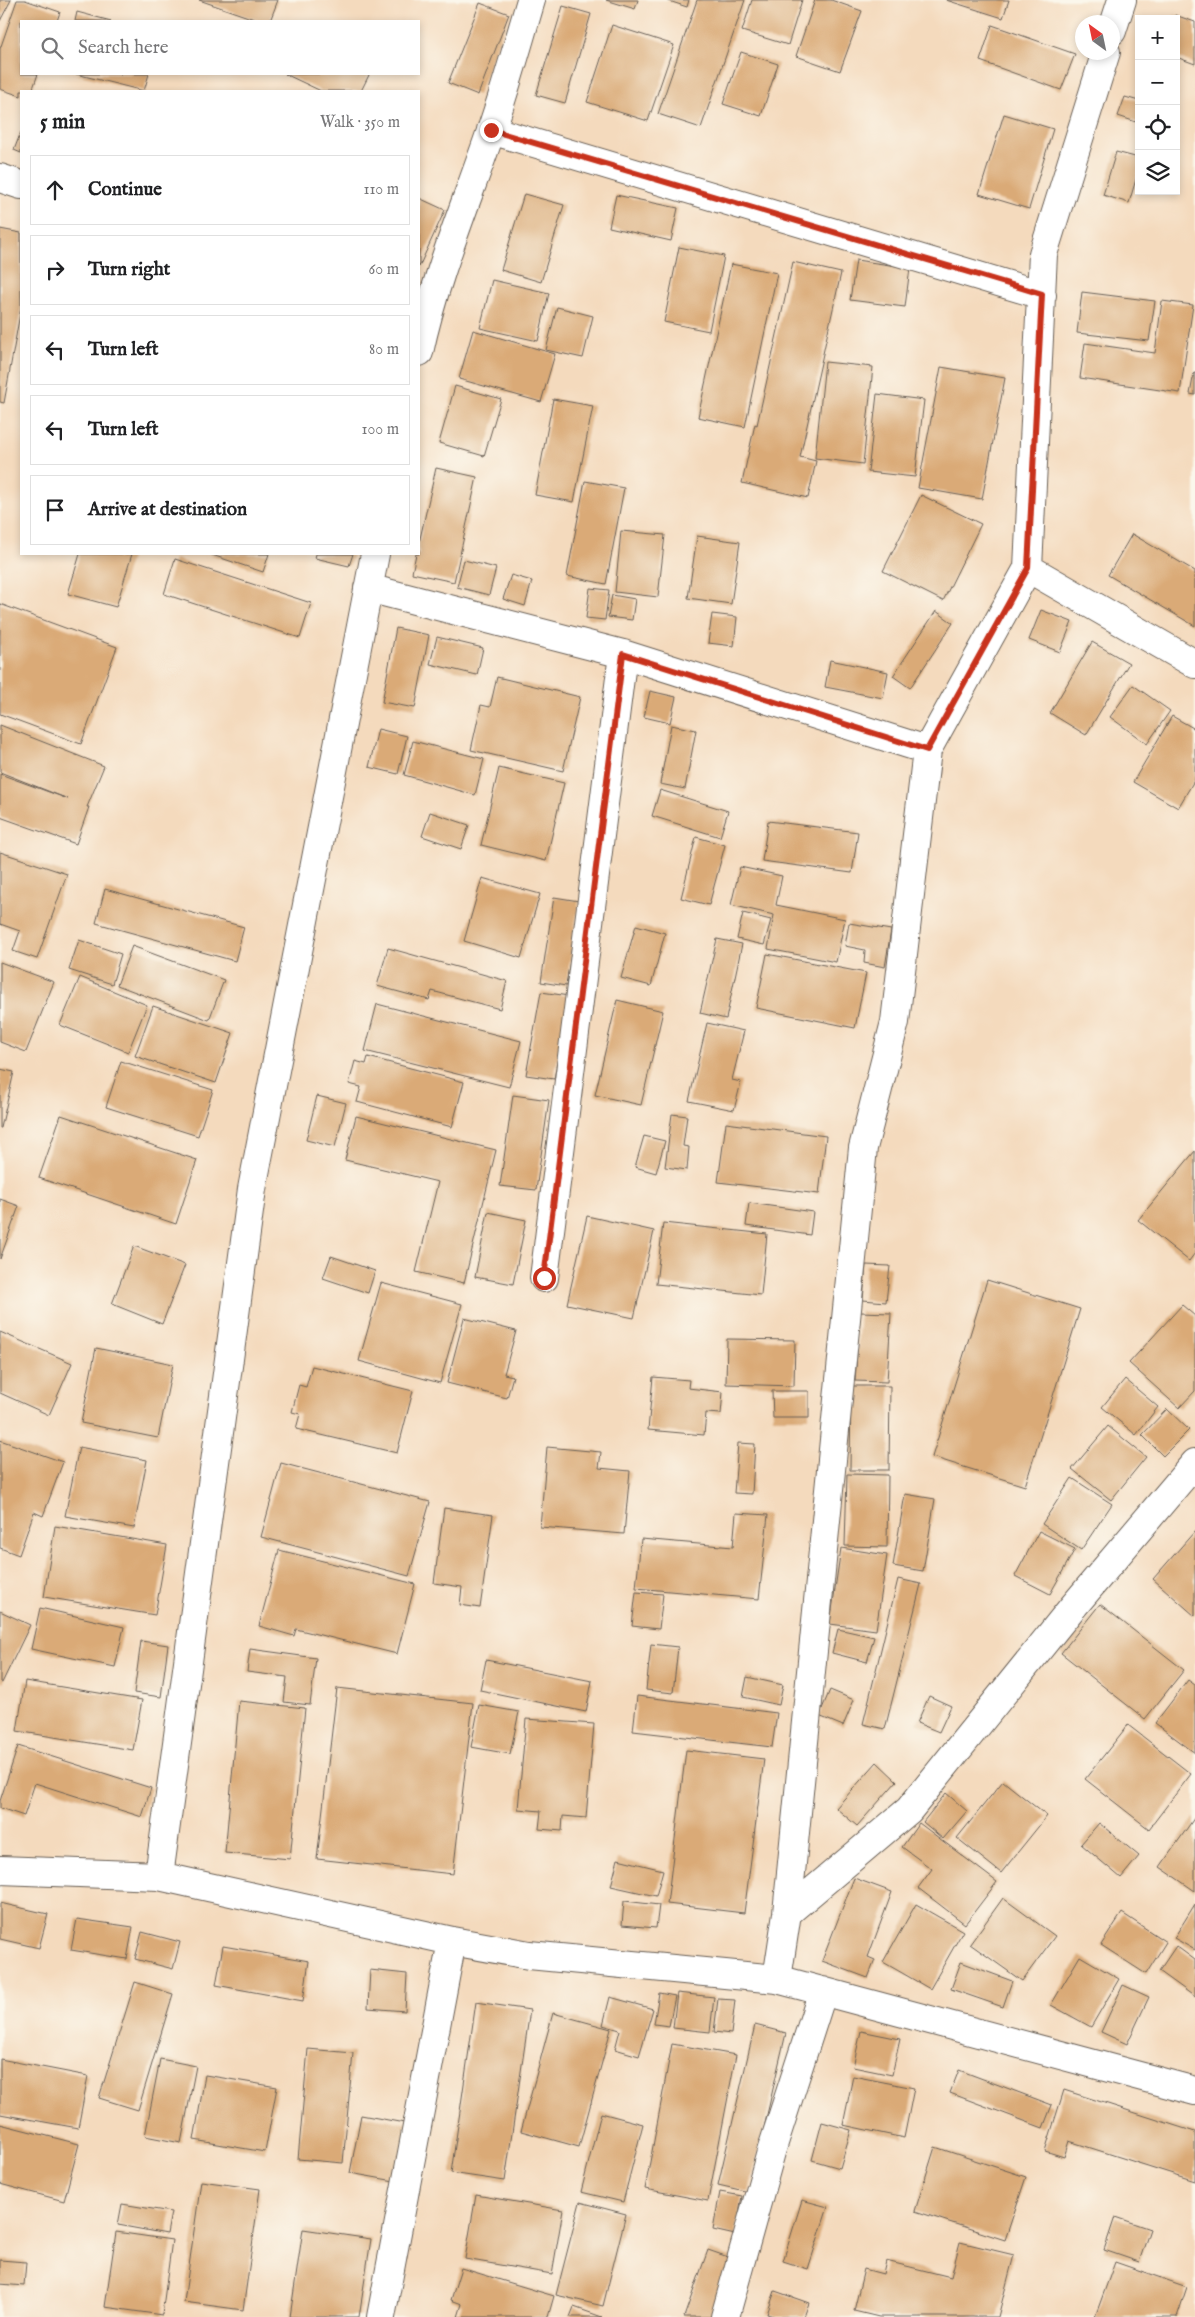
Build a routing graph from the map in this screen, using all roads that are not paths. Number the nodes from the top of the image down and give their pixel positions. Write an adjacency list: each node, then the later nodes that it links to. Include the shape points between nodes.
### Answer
1 (531, 0): 5 (street)
2 (1122, 0): 3 (street)
3 (1117, 15)
4 (1104, 60): 8 (street, via 1043,254)
5 (491, 130): 8 (street); 9 (street)
6 (0, 178): 7 (street)
7 (20, 185)
8 (1042, 294): 11 (street)
9 (420, 336)
10 (375, 555): 12 (street)
11 (1028, 568): 14 (street); 15 (street)
12 (368, 588): 13 (street); 19 (street, via 252,1189)
13 (623, 654): 15 (street); 16 (street)
14 (1195, 664)
15 (927, 750): 20 (street, via 895,1022 864,1148)
16 (544, 1278)
17 (1195, 1462): 20 (street, via 909,1810)
18 (0, 1870): 19 (street)
19 (158, 1876): 21 (street)
20 (787, 1913): 22 (street)
21 (452, 1941): 22 (street, via 529,1955); 25 (street)
22 (777, 1980): 23 (street)
23 (823, 1991): 24 (street); 26 (street, via 771,2152)
24 (1195, 2091)
25 (382, 2317)
26 (724, 2317)

